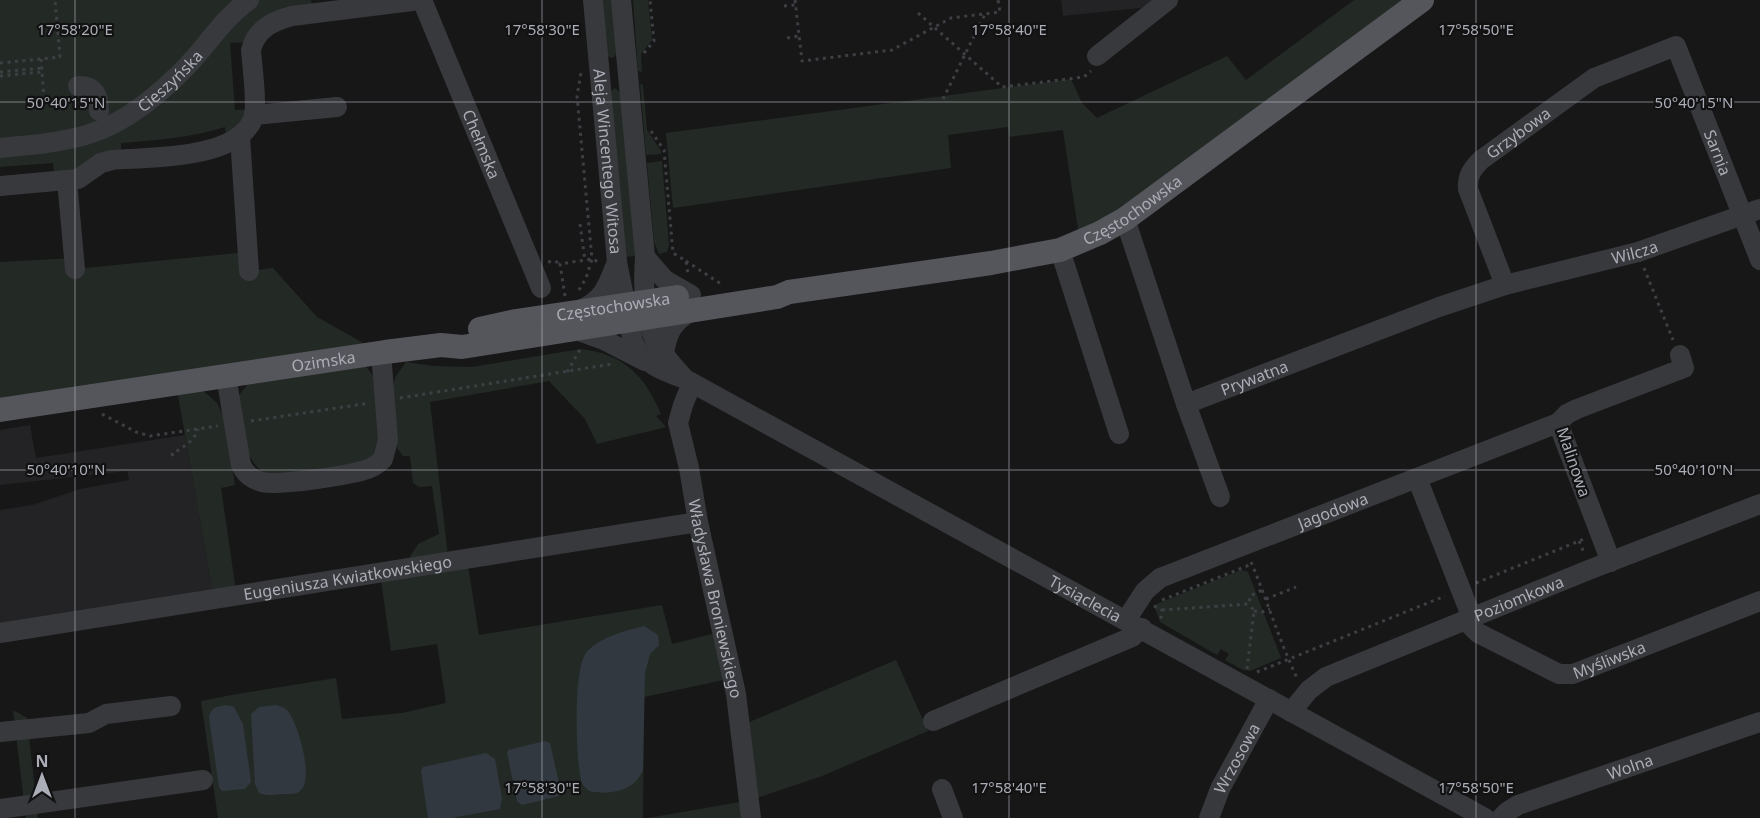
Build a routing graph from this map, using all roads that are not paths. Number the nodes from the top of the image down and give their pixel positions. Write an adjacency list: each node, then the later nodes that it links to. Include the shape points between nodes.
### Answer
1 (249, 0): 15 (street, Cieszyńska, via 227,18 162,91 122,119)
2 (421, 0): 14 (street, via 292,16 267,26 250,50); 30 (street, Chełmska)
3 (592, 0): 9 (street, Aleja Wincentego Witosa)
4 (621, 0): 10 (street, Aleja Wincentego Witosa)
5 (1168, 0): 8 (street)
6 (1422, 0): 22 (main road, Częstochowska)
7 (1676, 46): 21 (street, Sarnia); 29 (street, Grzybowa, via 1594,78 1471,170 1468,189)
8 (1097, 56)
9 (591, 72): 10 (street); 26 (street, Aleja Wincentego Witosa)
10 (628, 73): 24 (street, Aleja Wincentego Witosa)
11 (78, 86): 13 (street, via 93,90 99,100)
12 (337, 107): 14 (street)
13 (99, 111)
14 (254, 115): 16 (street)
15 (85, 135): 17 (street, Cieszyńska); 18 (street)
16 (240, 136): 18 (street, via 189,153 112,160); 28 (street)
17 (0, 148)
18 (99, 165): 19 (street, via 78,179)
19 (67, 180): 20 (street); 27 (street)
20 (0, 186)
21 (1752, 212): 25 (street, Sarnia); 29 (street, Wilcza, via 1638,252)
22 (1125, 219): 23 (main road, Częstochowska); 39 (street)
23 (1060, 250): 31 (main road, Częstochowska, via 777,297); 42 (street)
24 (645, 257): 31 (street, via 665,280); 32 (street, Aleja Wincentego Witosa)
25 (1760, 260)
26 (617, 262): 32 (street, Aleja Wincentego Witosa); 33 (street, via 605,293)
27 (75, 269)
28 (249, 271)
29 (1505, 285): 39 (street, Prywatna)
30 (542, 288)
31 (691, 296): 32 (main road, Częstochowska); 35 (street)
32 (636, 311): 33 (main road, Ozimska); 35 (street, Tysiąclecia, via 633,342 638,351)
33 (574, 316): 34 (main road, Ozimska, via 462,347 441,345); 35 (street, via 604,340)
34 (381, 353): 37 (main road, Ozimska); 37 (street, via 388,440 386,453 366,471 285,483 254,480 241,465)
35 (657, 358): 38 (street, Tysiąclecia)
36 (1682, 362): 41 (street, Malinowa, via 1577,409)
37 (226, 376): 40 (main road, Ozimska)
38 (689, 381): 46 (street, Władysława Broniewskiego, via 678,423); 50 (street, Tysiąclecia)
39 (1186, 404): 44 (street)
40 (0, 410)
41 (1558, 423): 43 (street, Jagodowa); 47 (street, Malinowa)
42 (1119, 434)
43 (1417, 478): 49 (street, via 1461,589); 50 (street, Jagodowa, via 1248,555 1160,578 1145,591)
44 (1220, 497)
45 (1760, 504): 47 (street, Poziomkowa)
46 (698, 522): 51 (street, Eugeniusza Kwiatkowskiego); 61 (street, Władysława Broniewskiego, via 736,694)
47 (1611, 561): 49 (street, Poziomkowa)
48 (1760, 601): 49 (street, Myśliwska, via 1573,674 1559,674 1478,633)
49 (1468, 619): 54 (street, Poziomkowa, via 1326,677)
50 (1144, 626): 52 (street, Tysiąclecia); 55 (street, via 1132,637)
51 (0, 633)
52 (1269, 699): 54 (street, Tysiąclecia); 63 (street, Wrzosowa, via 1220,789)
53 (171, 706): 57 (street, via 106,714 89,723)
54 (1291, 712): 64 (street, Tysiąclecia)
55 (933, 721)
56 (1760, 722): 65 (street, Wolna, via 1518,805)
57 (0, 732)
58 (203, 780): 60 (street)
59 (942, 789): 62 (street)
60 (0, 809)
61 (751, 818)
62 (953, 818)
63 (1209, 818)
64 (1485, 818)
65 (1501, 818)

